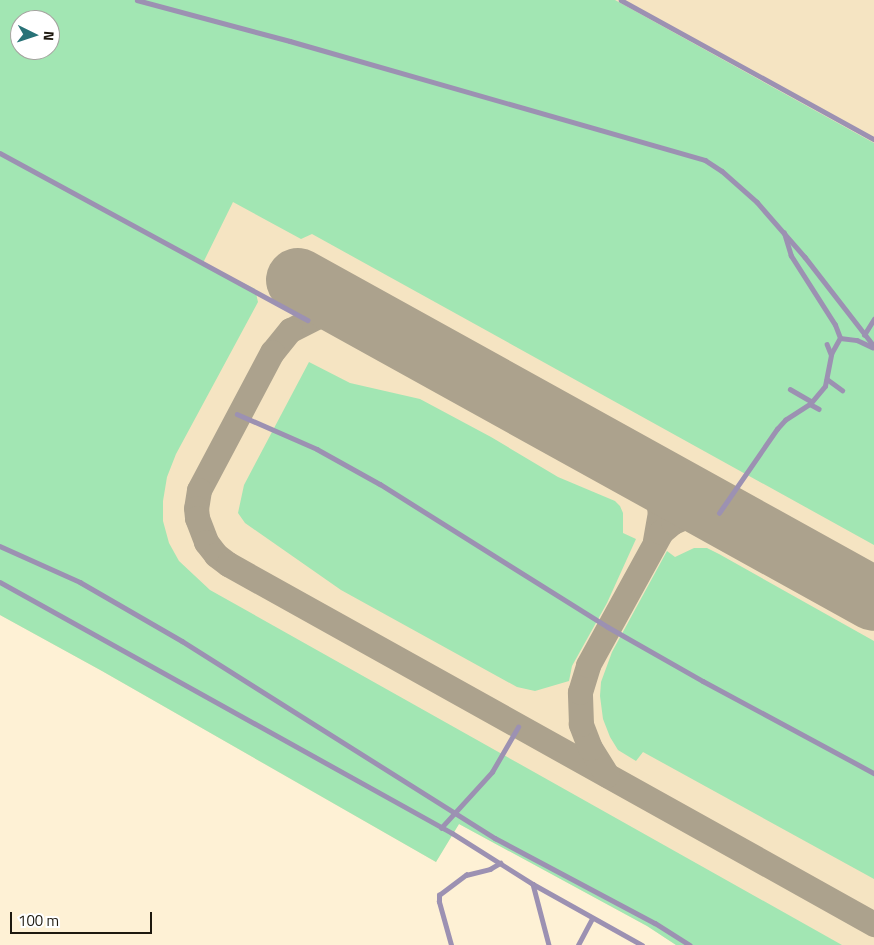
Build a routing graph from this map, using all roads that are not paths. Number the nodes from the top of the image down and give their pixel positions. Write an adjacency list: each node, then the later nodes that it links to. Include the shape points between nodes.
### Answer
1 (137, 0): 5 (lane, via 705,160 757,202)
2 (620, 0): 3 (lane)
3 (874, 139)
4 (0, 153): 7 (lane)
5 (784, 232): 8 (lane); 9 (lane, via 791,256)
6 (874, 319): 8 (lane)
7 (308, 320)
8 (864, 335): 11 (lane)
9 (840, 338): 11 (lane); 12 (lane)
10 (827, 344): 12 (lane)
11 (874, 347)
12 (831, 354): 13 (lane)
13 (827, 379): 15 (lane); 16 (lane)
14 (790, 389): 16 (lane)
15 (842, 390)
16 (811, 402): 17 (lane); 19 (lane, via 777,429)
17 (819, 409)
18 (237, 414): 23 (lane, via 317,449 380,484 608,627)
19 (719, 513)
20 (0, 546): 24 (lane, via 80,582 182,640)
21 (0, 582): 25 (lane)
22 (518, 727): 24 (lane, via 492,772)
23 (874, 773)
24 (456, 811): 25 (lane); 33 (lane, via 495,838 655,922)
25 (441, 828): 26 (lane)
26 (500, 863): 27 (lane); 29 (lane, via 466,875 439,895)
27 (532, 884): 28 (lane); 30 (lane)
28 (592, 919): 31 (lane); 32 (lane)
29 (451, 945)
30 (549, 945)
31 (578, 945)
32 (642, 945)
33 (690, 945)

